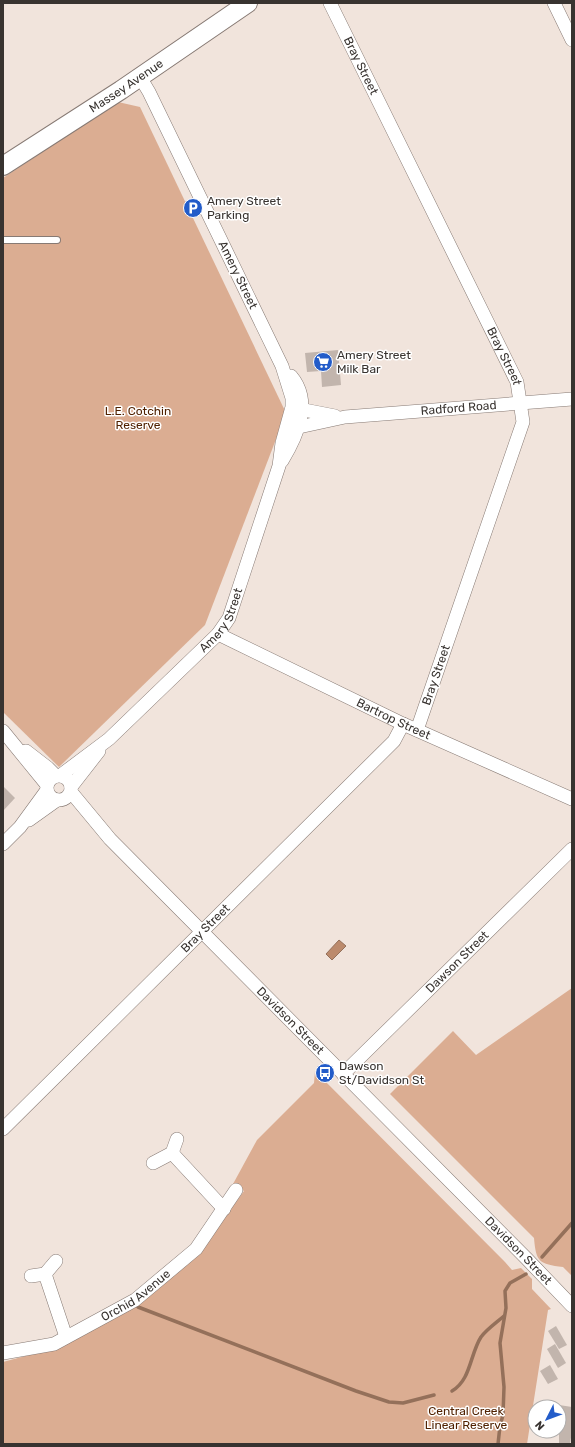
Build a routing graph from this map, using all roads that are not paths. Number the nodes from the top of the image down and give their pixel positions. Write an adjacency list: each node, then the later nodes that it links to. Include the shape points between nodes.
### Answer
1 (248, 3): 5 (street, Massey Avenue)
2 (330, 3): 10 (street, Bray Street, via 517,382)
3 (554, 3): 4 (street)
4 (572, 40)
5 (140, 77): 6 (street, Massey Avenue); 11 (street, Amery Street, via 282,366)
6 (3, 166)
7 (3, 240): 8 (lane)
8 (56, 240)
9 (572, 399): 10 (street, Radford Road)
10 (519, 404): 12 (street, Radford Road); 16 (street, Bray Street, via 523,422)
11 (297, 408): 12 (street, Radford Road); 13 (street, Amery Street)
12 (345, 417): 13 (street, Radford Road)
13 (293, 427): 14 (street, Amery Street, via 282,443 279,466 229,618)
14 (218, 634): 15 (street, Bartrop Street); 18 (street, Amery Street)
15 (403, 724): 16 (street, Bartrop Street); 25 (street, Bray Street, via 394,741)
16 (417, 730): 21 (street, Bartrop Street)
17 (6, 734): 19 (street)
18 (109, 739): 19 (street, Amery Street); 20 (street, Amery Street)
19 (53, 782): 20 (street, via 51,797); 20 (street, via 68,779); 22 (street, Amery Street)
20 (65, 795): 22 (street, Amery Street); 25 (street, Davidson Street)
21 (572, 799)
22 (20, 827): 23 (street, Amery Street)
23 (3, 844)
24 (572, 849): 26 (street, Dawson Street)
25 (202, 932): 26 (street, Davidson Street); 27 (street, Bray Street)
26 (343, 1074): 36 (street, Davidson Street)
27 (3, 1129)
28 (177, 1139): 29 (street)
29 (172, 1153): 30 (street); 32 (street)
30 (153, 1163)
31 (236, 1190): 32 (street, Orchid Avenue)
32 (224, 1209): 37 (street, Orchid Avenue, via 196,1250 135,1300)
33 (56, 1260): 34 (street)
34 (45, 1274): 35 (street); 37 (street)
35 (31, 1276)
36 (572, 1306)
37 (66, 1337): 38 (street, Orchid Avenue, via 54,1344)
38 (3, 1353)

